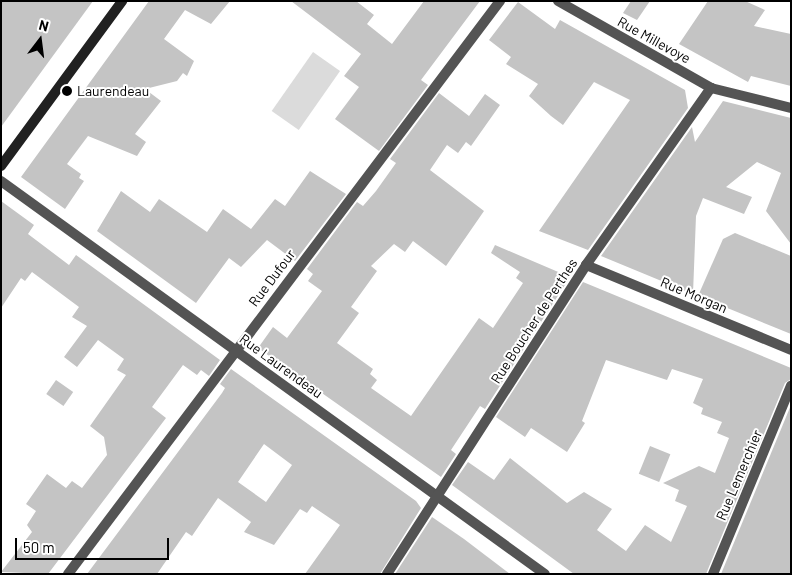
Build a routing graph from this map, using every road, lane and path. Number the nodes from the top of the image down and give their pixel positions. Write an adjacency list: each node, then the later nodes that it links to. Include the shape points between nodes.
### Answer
1 (122, 1): 6 (street)
2 (500, 1): 9 (street, Rue Dufour)
3 (558, 1): 4 (street, Rue Millevoye)
4 (711, 88): 5 (street, Rue Millevoye); 8 (street, Rue Boucher de Perthes)
5 (791, 108)
6 (1, 166)
7 (1, 181): 9 (street, Rue Laurendeau)
8 (586, 265): 10 (street, Rue Morgan); 12 (street, Rue Boucher de Perthes)
9 (235, 350): 12 (street, Rue Laurendeau); 13 (street, Rue Dufour)
10 (791, 350)
11 (791, 386): 16 (street, Rue Lemerchier)
12 (439, 497): 14 (street, Rue Boucher de Perthes); 15 (street, Rue Laurendeau)
13 (68, 574)
14 (387, 574)
15 (545, 574)
16 (713, 574)

